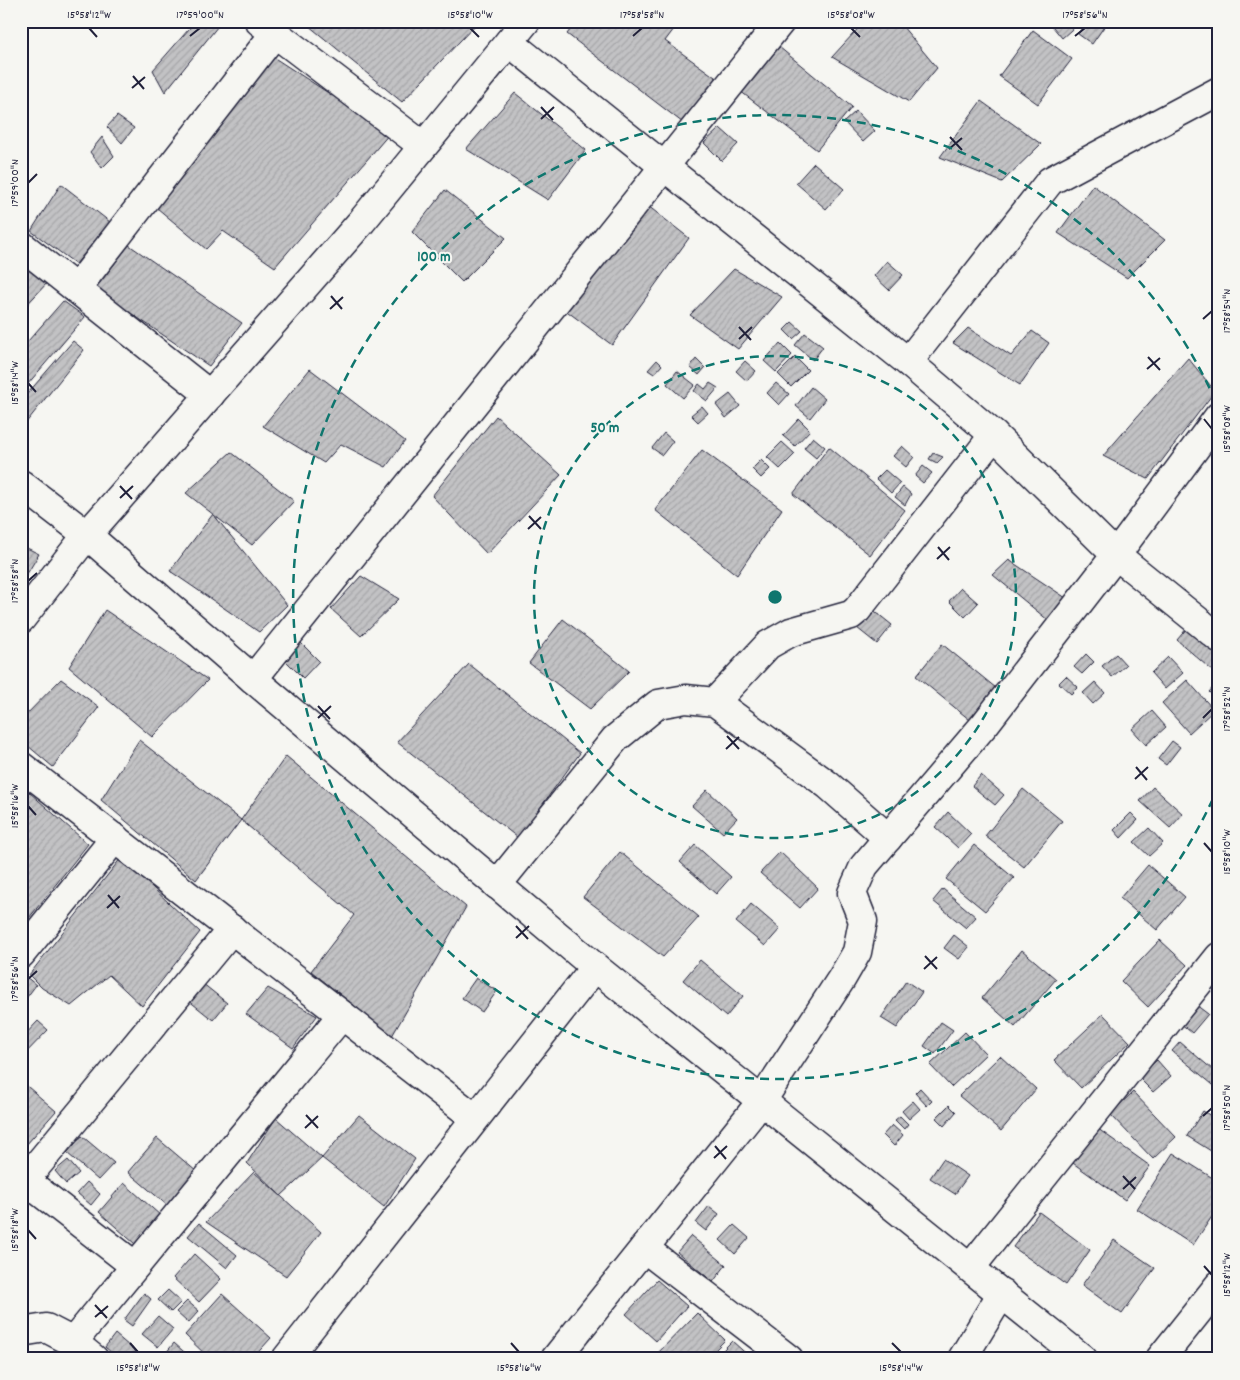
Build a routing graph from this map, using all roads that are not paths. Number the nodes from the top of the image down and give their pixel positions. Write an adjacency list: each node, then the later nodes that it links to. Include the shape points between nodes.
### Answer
1 (781, 21): 6 (street)
2 (267, 27): 5 (street); 8 (street)
3 (518, 31): 5 (street); 6 (street)
4 (1219, 91): 9 (street, via 1050,180)
5 (423, 146): 10 (street)
6 (663, 166): 9 (street); 18 (street)
7 (21, 245): 8 (street)
8 (76, 289): 10 (street)
9 (908, 362): 12 (street)
10 (210, 395): 14 (street)
11 (1219, 416): 15 (street)
12 (994, 435): 15 (street); 19 (street, via 857,610 850,615 791,632 768,646)
13 (21, 484): 14 (street)
14 (87, 535): 16 (street); 18 (street)
15 (1116, 555): 17 (street); 22 (street, via 986,724)
16 (21, 619)
17 (1219, 638)
18 (252, 679): 23 (street)
19 (715, 702): 22 (street, via 828,786); 23 (street, via 686,699 658,704 614,739)
20 (21, 766): 21 (street)
21 (115, 838): 24 (street); 25 (street)
22 (888, 838): 29 (street, via 864,866 852,893 863,921 857,952)
23 (497, 885): 27 (street)
24 (232, 929): 28 (street); 31 (street)
25 (21, 954)
26 (1219, 957): 34 (street)
27 (595, 967): 29 (street); 30 (street)
28 (342, 1015): 30 (street); 33 (street)
29 (761, 1102): 32 (street); 34 (street)
30 (476, 1118): 41 (street)
31 (23, 1178): 33 (street)
32 (644, 1248): 39 (street); 42 (street)
33 (135, 1266): 38 (street)
34 (971, 1267): 36 (street)
35 (1219, 1285): 45 (street)
36 (1002, 1293): 43 (street); 44 (street)
37 (21, 1332): 38 (street, via 46,1328)
38 (74, 1342): 40 (street)
39 (557, 1358)
40 (94, 1359)
41 (286, 1359)
42 (789, 1359)
43 (962, 1359)
44 (1083, 1359)
45 (1160, 1359)

